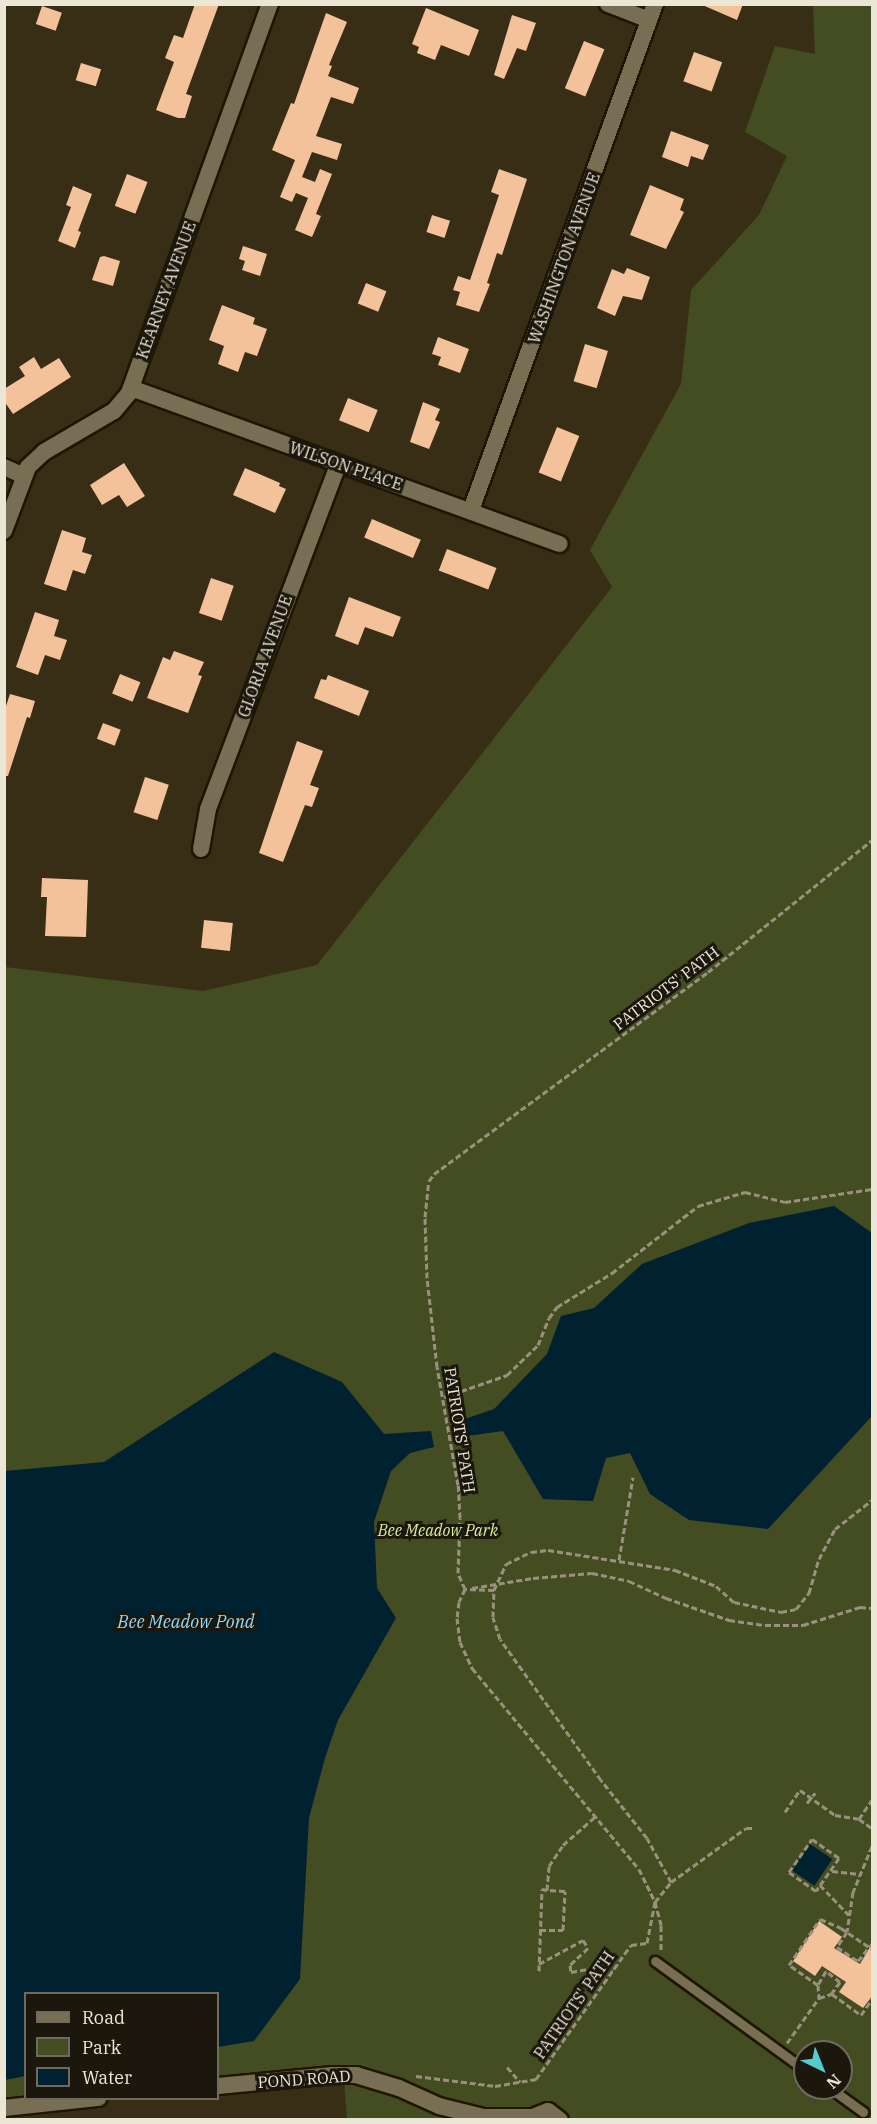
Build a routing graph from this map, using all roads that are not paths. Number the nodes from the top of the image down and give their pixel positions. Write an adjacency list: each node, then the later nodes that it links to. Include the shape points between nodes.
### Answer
1 (270, 4): 4 (street, KEARNEY AVENUE)
2 (608, 4): 3 (street)
3 (652, 12): 8 (street, WASHINGTON AVENUE)
4 (131, 388): 5 (street, WILSON PLACE); 7 (street, KEARNEY AVENUE, via 114,411 44,452)
5 (338, 465): 8 (street, WILSON PLACE); 11 (street, GLORIA AVENUE, via 208,809)
6 (4, 467): 7 (street)
7 (24, 476): 9 (street, KEARNEY AVENUE)
8 (471, 510): 10 (street, WILSON PLACE)
9 (4, 531)
10 (560, 544)
11 (201, 849)
12 (655, 1960): 13 (lane)
13 (793, 2061)
14 (219, 2086): 19 (street, POND ROAD, via 356,2075 439,2106 483,2117)
15 (79, 2100): 17 (street)
16 (846, 2100): 18 (lane)
17 (4, 2108)
18 (863, 2112)
19 (554, 2115)

